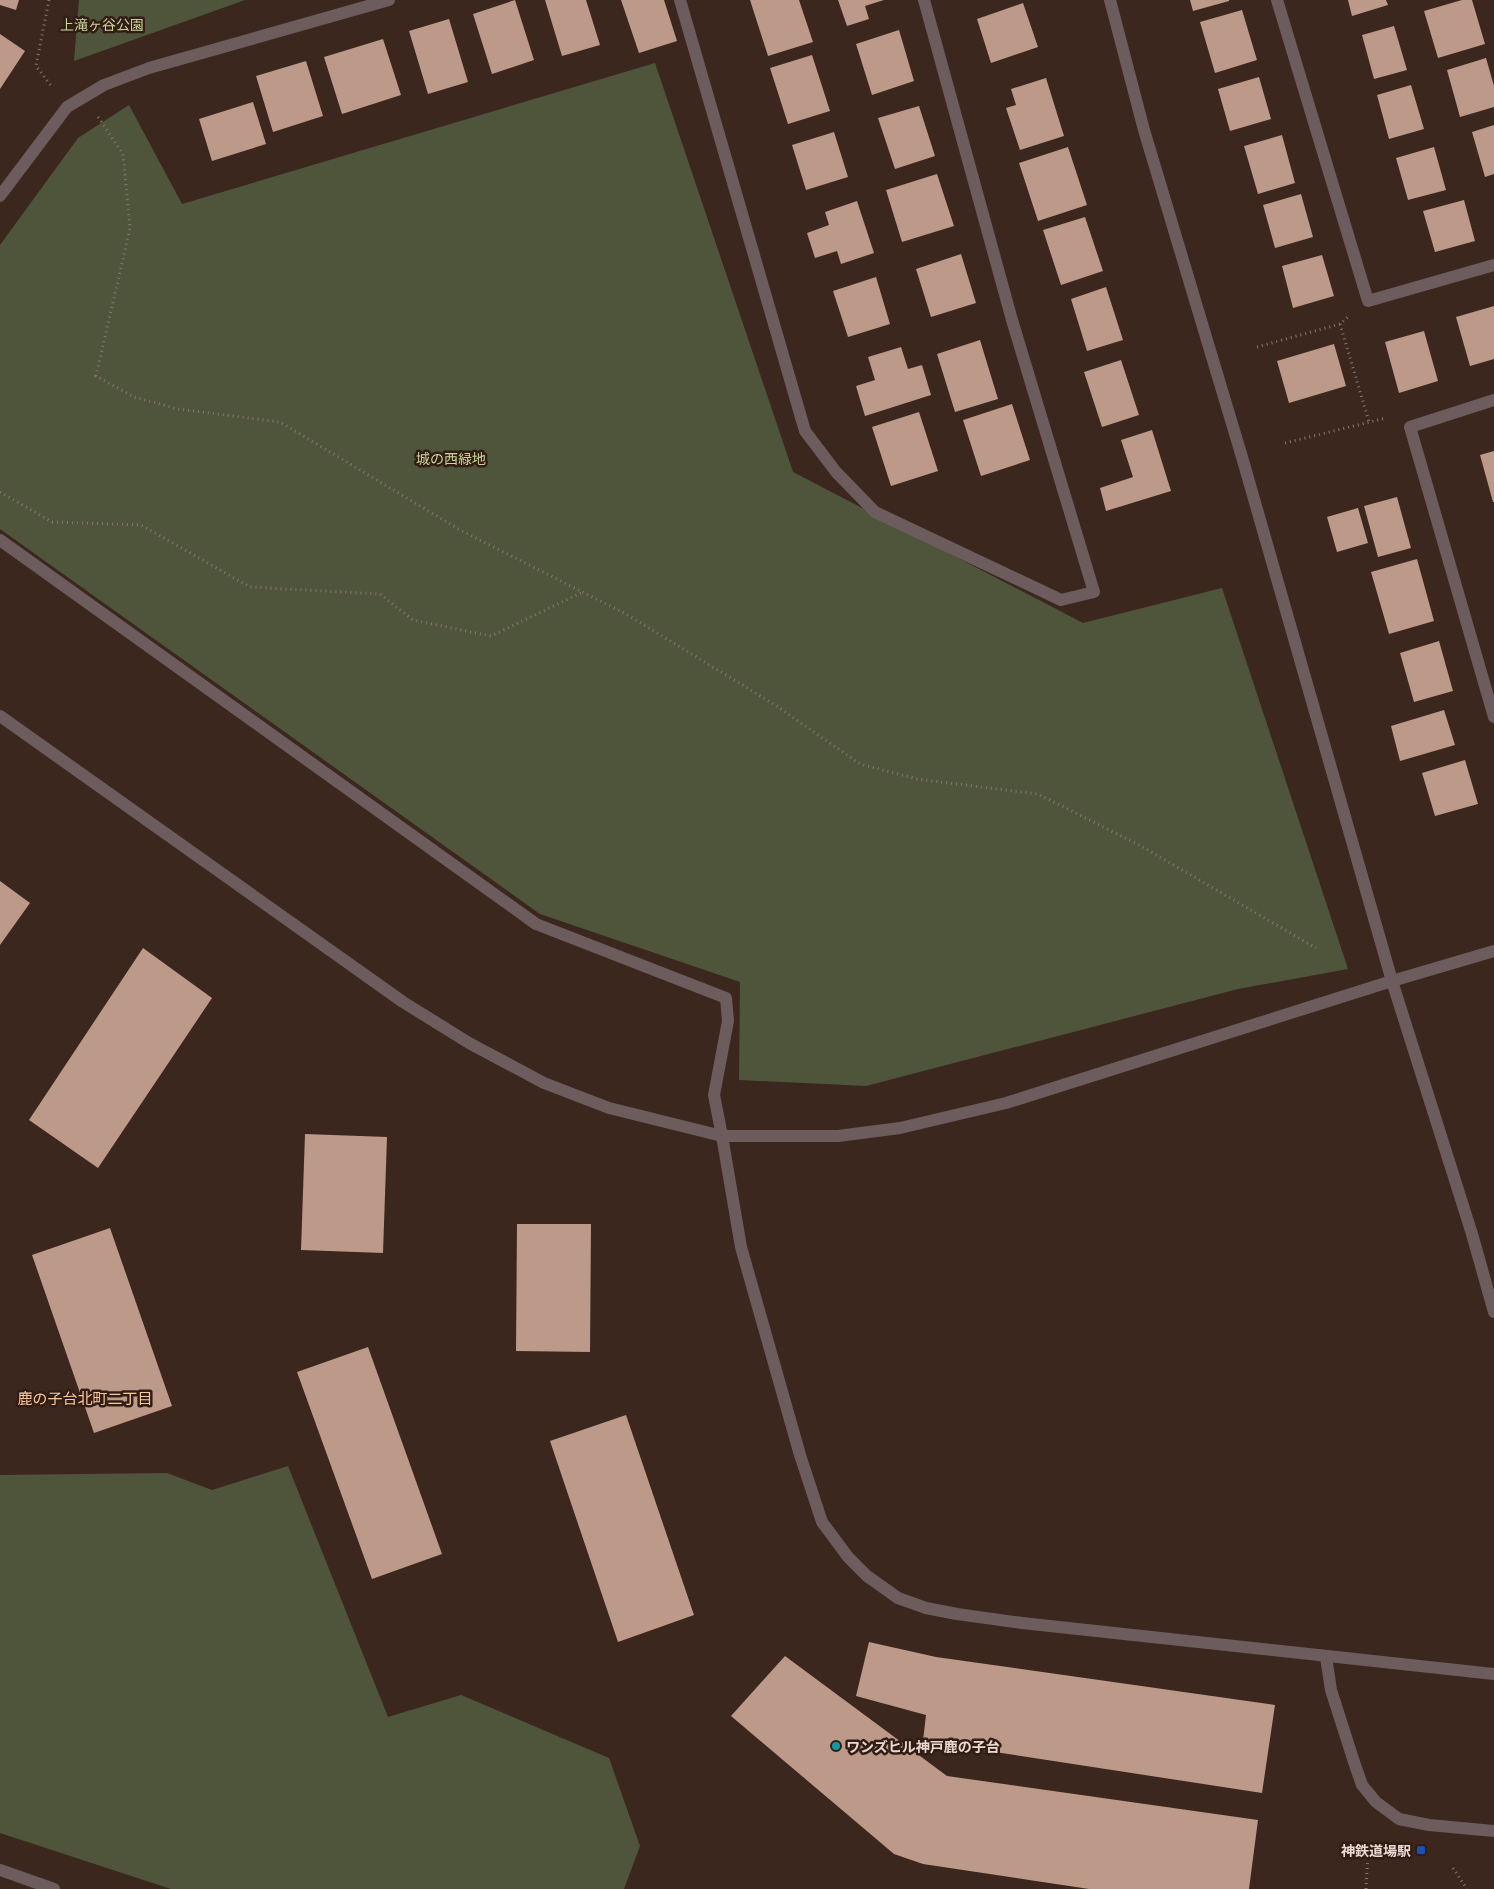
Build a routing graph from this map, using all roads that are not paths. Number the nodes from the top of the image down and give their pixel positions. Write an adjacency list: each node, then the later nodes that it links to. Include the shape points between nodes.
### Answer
1 (388, 0): 6 (street)
2 (680, 0): 3 (street, via 806,431 836,472 875,512 1061,600 1094,592 1012,320)
3 (924, 0)
4 (1110, 0): 14 (street, via 1144,130 1242,457)
5 (1277, 0): 8 (street, via 1368,300)
6 (355, 4): 7 (street, via 104,85 68,107)
7 (0, 196)
8 (1494, 265)
9 (1494, 400): 12 (street, via 1410,427)
10 (0, 540): 15 (street, via 536,924 726,998 728,1021 714,1095)
11 (0, 716): 15 (street, via 395,997 469,1043 544,1083 609,1108)
12 (1494, 717)
13 (1494, 951): 14 (street)
14 (1392, 981): 15 (street, via 1006,1103 900,1128 838,1136); 16 (street)
15 (722, 1136): 17 (street, via 741,1247 802,1463 822,1522 867,1576 898,1598 957,1614 1136,1637)
16 (1494, 1312)
17 (1326, 1656): 18 (street); 19 (street, via 1330,1690 1354,1762 1362,1785 1376,1802 1399,1819)
18 (1494, 1674)
19 (1494, 1831)
20 (0, 1870): 21 (street)
21 (54, 1889)

